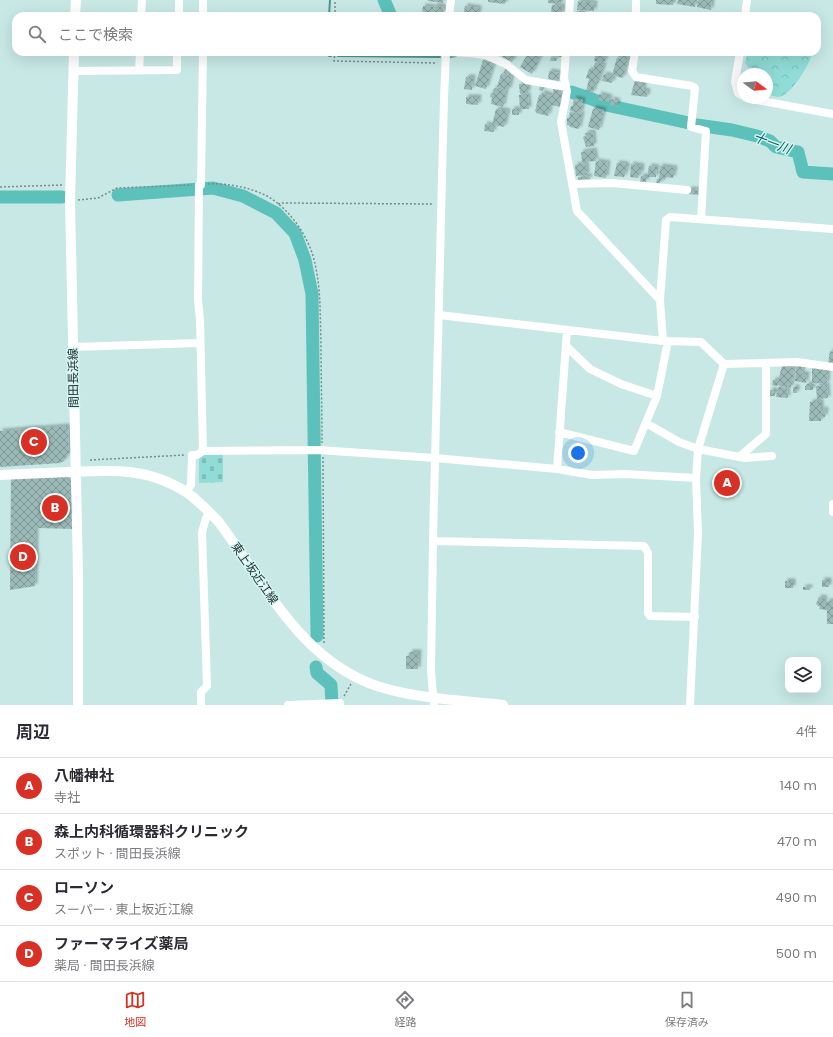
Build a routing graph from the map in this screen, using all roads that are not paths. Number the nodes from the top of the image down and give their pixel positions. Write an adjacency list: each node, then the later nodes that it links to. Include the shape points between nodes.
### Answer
1 (76, 0): 9 (main road)
2 (142, 0): 10 (street)
3 (179, 0): 11 (street)
4 (203, 0): 12 (street)
5 (451, 0): 13 (street)
6 (570, 0): 14 (street)
7 (636, 0): 15 (street)
8 (747, 0): 16 (street)
9 (75, 12)
10 (141, 12)
11 (179, 12)
12 (203, 12)
13 (450, 12)
14 (569, 12)
15 (636, 12)
16 (746, 12)
17 (74, 56): 28 (main road, 間田長浜線)
18 (140, 56): 29 (street)
19 (178, 56): 29 (street, via 177,70)
20 (203, 56): 42 (street, via 199,199)
21 (446, 56): 39 (street)
22 (487, 56): 30 (street, via 506,64 526,80)
23 (566, 56): 30 (street)
24 (634, 56): 36 (street, via 632,71 636,77 695,88 691,127 706,131)
25 (739, 56): 26 (street)
26 (737, 68)
27 (737, 70): 31 (street)
28 (74, 71): 29 (street); 44 (main road, 間田長浜線, via 70,185)
29 (139, 71)
30 (566, 87): 34 (street, via 561,122)
31 (737, 89)
32 (773, 103): 33 (street)
33 (833, 114)
34 (572, 184): 35 (street, via 613,183); 38 (street, via 577,211)
35 (687, 190)
36 (701, 219): 37 (street); 38 (street, via 670,217 666,220)
37 (833, 229)
38 (660, 300): 41 (street)
39 (439, 315): 40 (street); 55 (street)
40 (567, 330): 41 (street); 43 (street)
41 (665, 341): 46 (street, via 702,342); 48 (street)
42 (200, 343): 44 (street); 52 (street)
43 (566, 346): 48 (street, via 590,369 621,384); 50 (street)
44 (72, 347): 57 (main road, 間田長浜線)
45 (766, 363): 46 (street); 47 (street, via 797,362); 54 (street, via 766,434)
46 (724, 364): 51 (street)
47 (833, 367)
48 (657, 396): 49 (street)
49 (646, 423): 50 (street, via 634,451); 51 (street, via 679,442)
50 (559, 432): 56 (street)
51 (698, 449): 54 (street); 59 (street)
52 (203, 451): 55 (street, via 317,450); 60 (street, via 192,455 190,485)
53 (772, 456): 54 (street)
54 (739, 457)
55 (435, 458): 56 (street); 64 (street)
56 (557, 469): 59 (street, via 592,476 624,474)
57 (76, 472): 58 (main road, 東上坂近江線); 60 (main road, 東上坂近江線, via 104,470 138,473); 68 (main road, 間田長浜線)
58 (0, 476)
59 (696, 478): 65 (street, via 698,533)
60 (186, 492): 63 (main road, 東上坂近江線)
61 (833, 504): 62 (street)
62 (833, 512)
63 (210, 513): 66 (main road, 東上坂近江線, via 291,625 321,655 354,677 383,688); 69 (street, via 202,532 206,686 201,692)
64 (433, 541): 65 (street, via 644,546 648,553 650,616); 66 (street)
65 (695, 618): 72 (street)
66 (433, 701): 71 (main road, 東上坂近江線)
67 (339, 703): 70 (street)
68 (78, 705)
69 (201, 705)
70 (288, 705)
71 (503, 705)
72 (690, 705)

